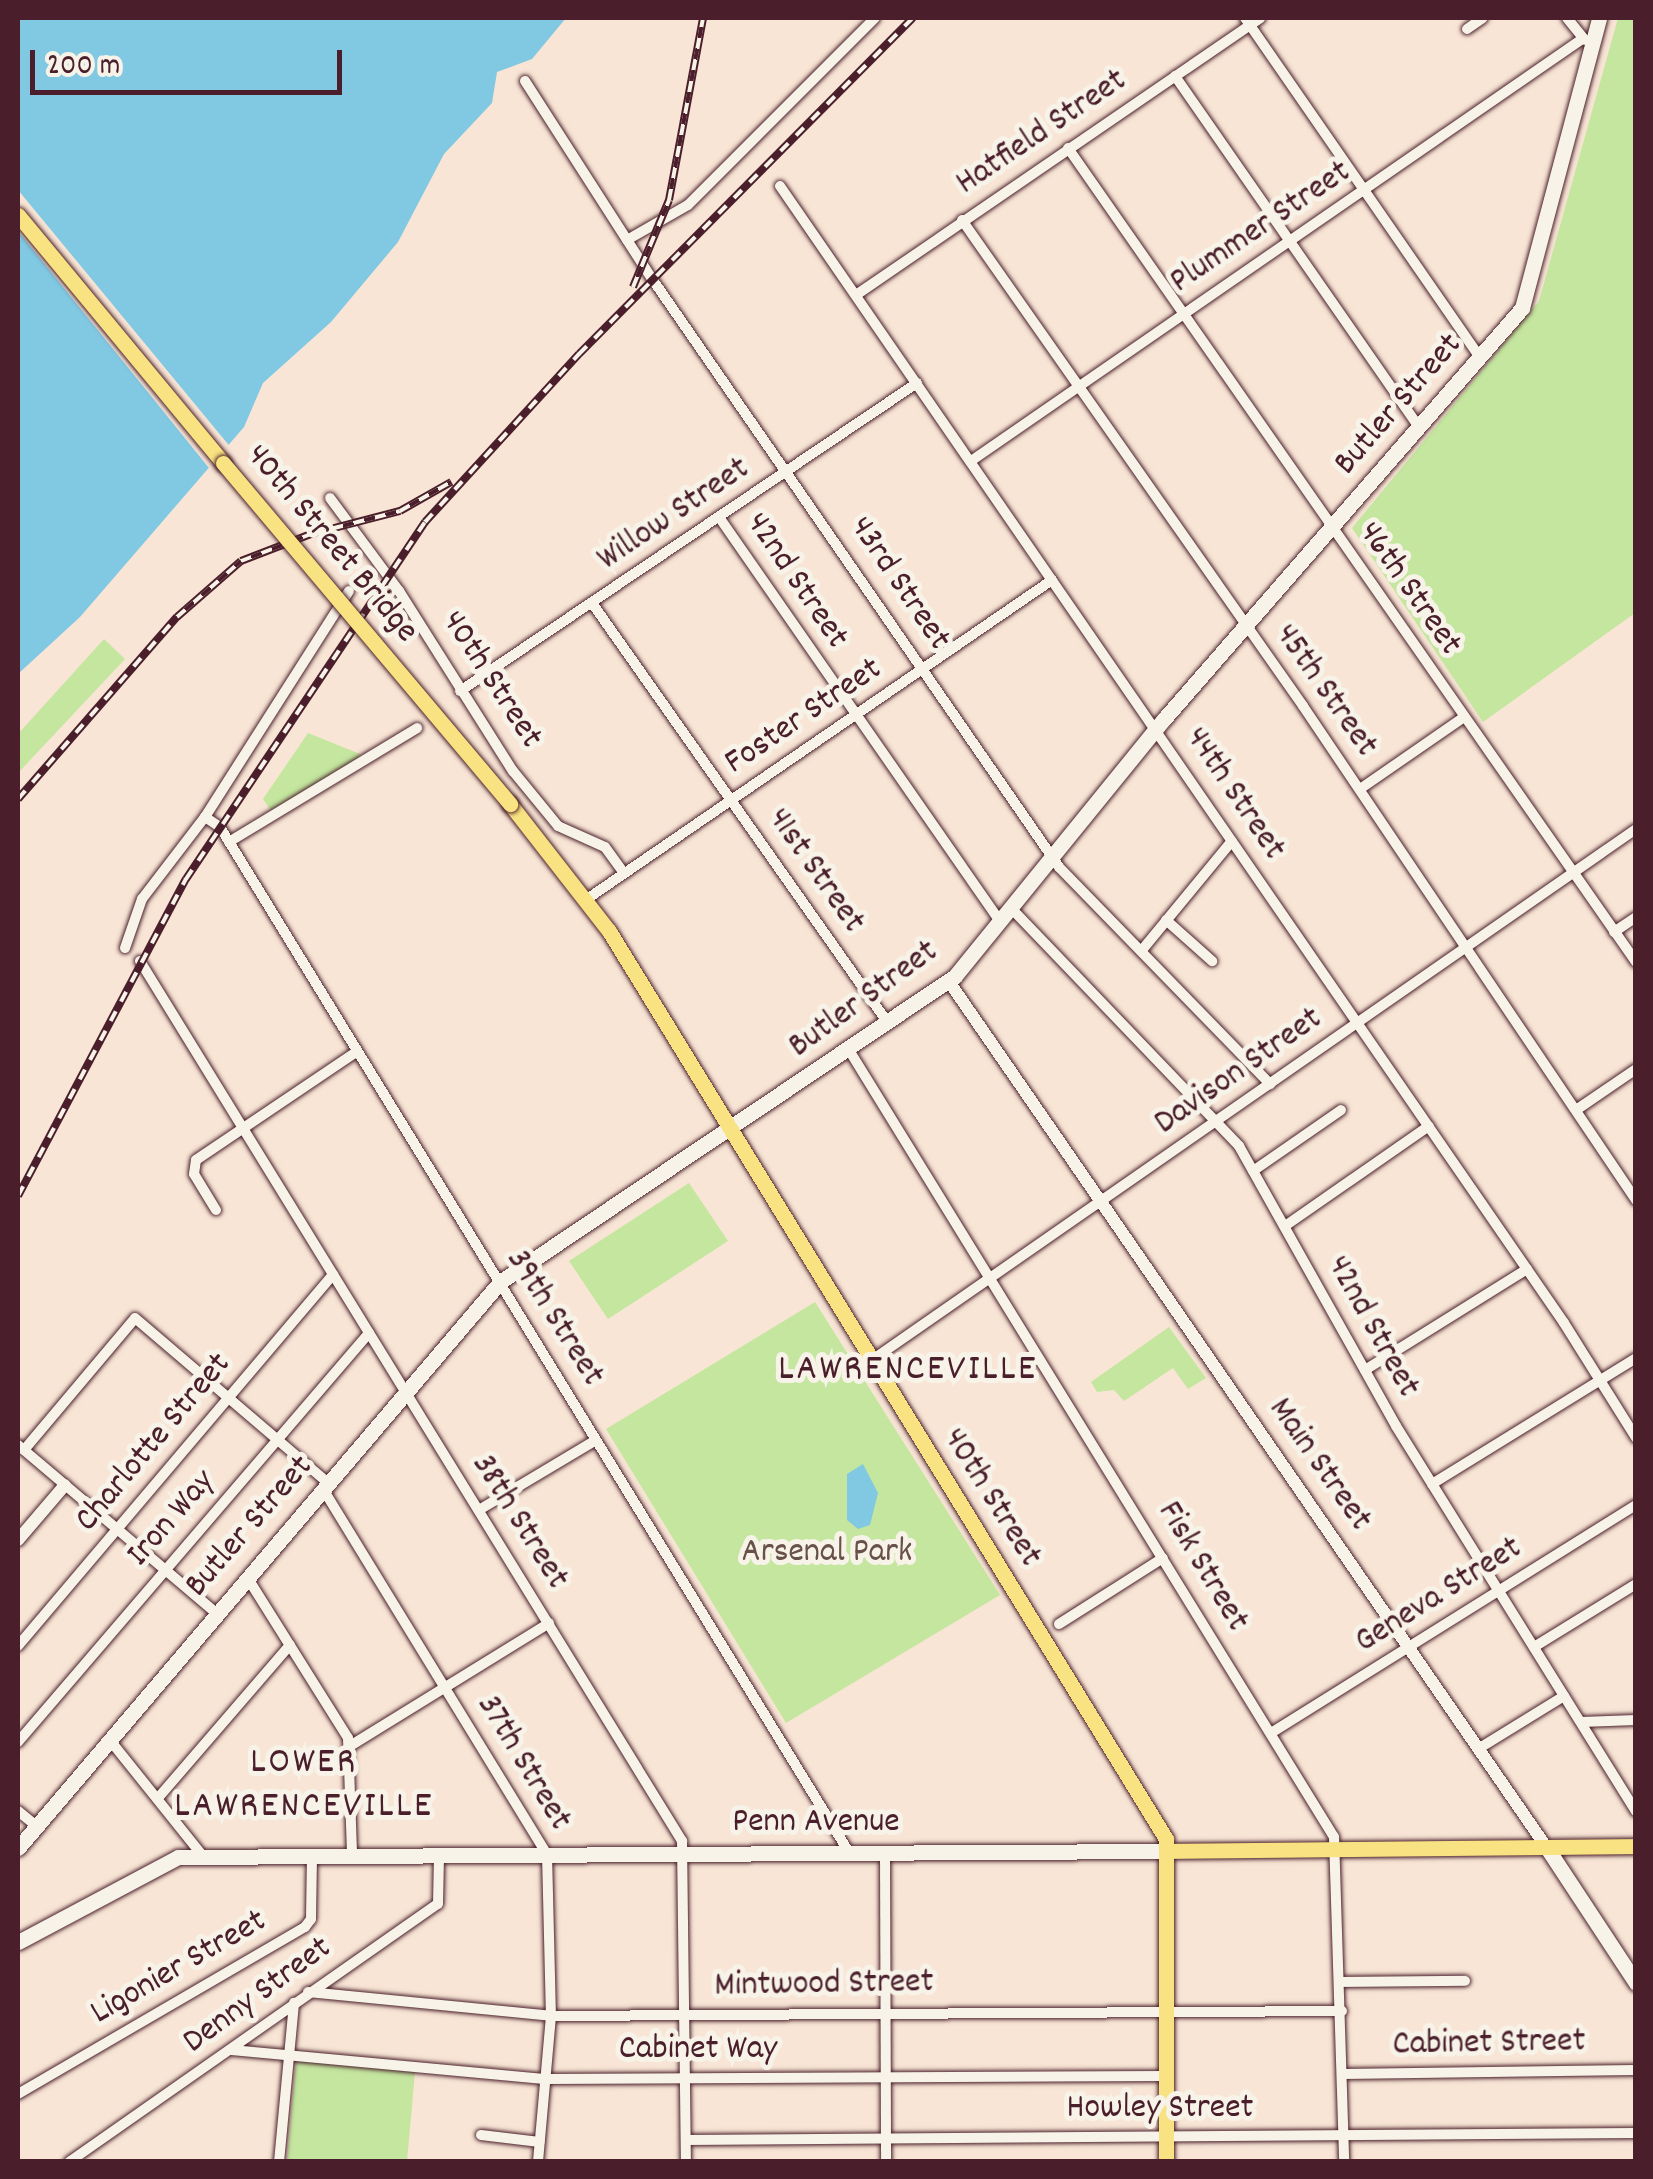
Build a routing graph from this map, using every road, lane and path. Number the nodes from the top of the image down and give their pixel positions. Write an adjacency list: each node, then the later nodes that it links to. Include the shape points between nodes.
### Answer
1 (874, 18): 15 (street, via 688,205)
2 (1484, 18): 6 (street)
3 (1567, 18): 7 (street)
4 (1599, 18): 7 (main road, Butler Street)
5 (1251, 20): 8 (street, Hatfield Street); 12 (street)
6 (1467, 29)
7 (1587, 41): 12 (street, Plummer Street); 19 (main road, Butler Street, via 1529,294)
8 (1175, 76): 10 (street, Hatfield Street); 16 (street)
9 (525, 81): 15 (street, 43rd Street)
10 (1068, 148): 14 (street, Hatfield Street); 18 (street, 46th Street)
11 (780, 186): 17 (street, 44th Street)
12 (1364, 190): 16 (street, Plummer Street); 19 (street)
13 (18, 216): 47 (main road, 40th Street Bridge, bridge)
14 (962, 220): 17 (street, Hatfield Street); 21 (street, 45th Street)
15 (627, 240): 24 (street, 43rd Street)
16 (1289, 242): 18 (street, Plummer Street); 22 (street)
17 (856, 295): 20 (street, 44th Street)
18 (1184, 314): 21 (street, Plummer Street); 27 (street, 46th Street)
19 (1480, 358): 22 (main road, Butler Street)
20 (917, 383): 23 (street, 44th Street); 24 (street, Willow Street)
21 (1077, 388): 23 (street, Plummer Street); 31 (street, 45th Street)
22 (1420, 428): 27 (main road, Butler Street)
23 (971, 461): 28 (street, 44th Street)
24 (788, 471): 26 (street, Willow Street); 32 (street, 43rd Street)
25 (330, 498): 33 (street, 40th Street)
26 (719, 517): 30 (street, Willow Street); 34 (street, 42nd Street)
27 (1332, 527): 31 (main road, Butler Street); 35 (street, 46th Street)
28 (1052, 580): 32 (street, Foster Street); 37 (street, 44th Street)
29 (349, 591): 40 (street)
30 (592, 603): 33 (street, Willow Street); 39 (street, 41st Street)
31 (1246, 628): 37 (main road, Butler Street); 38 (street, 45th Street)
32 (924, 669): 34 (street, Foster Street); 44 (street, 43rd Street)
33 (460, 690): 45 (street, 40th Street, via 558,826 605,847)
34 (855, 716): 39 (street, Foster Street); 52 (street, 42nd Street)
35 (1464, 717): 38 (street); 46 (street, 46th Street)
36 (417, 728): 43 (street)
37 (1156, 729): 42 (street, 44th Street); 44 (main road, Butler Street)
38 (1360, 789): 55 (street, 45th Street)
39 (732, 801): 45 (street, Foster Street); 61 (street, 41st Street)
40 (204, 817): 43 (street, 39th Street); 54 (street, via 142,899)
41 (1636, 829): 46 (street, Davison Street)
42 (1232, 840): 51 (street); 62 (street, 44th Street)
43 (229, 842): 64 (street, 39th Street)
44 (1052, 857): 48 (main road, Butler Street); 56 (street, 43rd Street)
45 (623, 872): 47 (street, Foster Street)
46 (1574, 876): 53 (street, 46th Street); 55 (street, Davison Street)
47 (587, 899): 49 (main road, 40th Street Bridge)
48 (1011, 908): 52 (main road, Butler Street); 69 (street, 42nd Street)
49 (597, 913): 71 (main road, 40th Street)
50 (1636, 917): 53 (street)
51 (1166, 920): 56 (street); 57 (street)
52 (1000, 922): 60 (main road, Butler Street)
53 (1614, 932): 59 (street, 46th Street)
54 (125, 948)
55 (1468, 948): 62 (street, Davison Street); 67 (street, 45th Street)
56 (1142, 950): 66 (street, 43rd Street)
57 (1212, 960)
58 (140, 961): 72 (street, 38th Street)
59 (1636, 962)
60 (950, 983): 61 (main road, Butler Street); 75 (street, Main Street)
61 (888, 1023): 63 (main road, Butler Street)
62 (1358, 1024): 66 (street, Davison Street); 70 (street, 44th Street)
63 (849, 1050): 71 (main road, Butler Street); 80 (street, Fisk Street)
64 (356, 1052): 72 (street); 81 (street, 39th Street)
65 (1636, 1069): 67 (street)
66 (1270, 1084): 69 (street, Davison Street)
67 (1579, 1108): 74 (street, 45th Street)
68 (1342, 1110): 73 (street)
69 (1216, 1122): 73 (street, 42nd Street); 75 (street, Davison Street)
70 (1429, 1126): 77 (street); 78 (street, 44th Street)
71 (730, 1127): 81 (main road, Butler Street); 84 (main road, 40th Street)
72 (243, 1129): 76 (street, via 192,1166); 79 (street, 38th Street)
73 (1253, 1171): 77 (street, 42nd Street)
74 (1636, 1200)
75 (1101, 1202): 80 (street, Davison Street); 110 (street, Main Street)
76 (216, 1210)
77 (1285, 1226): 85 (street, 42nd Street)
78 (1527, 1269): 85 (street); 86 (street, 44th Street)
79 (333, 1275): 82 (street, 38th Street); 88 (street, Charlotte Street)
80 (990, 1278): 84 (street, Davison Street); 100 (street, Fisk Street)
81 (500, 1282): 87 (main road, Butler Street); 91 (street, 39th Street)
82 (369, 1333): 87 (street, 38th Street); 90 (street, Iron Way)
83 (1636, 1358): 86 (street)
84 (872, 1360): 129 (main road, 40th Street, via 1144,1800)
85 (1364, 1370): 93 (street, 42nd Street)
86 (1599, 1380): 89 (street, 44th Street); 93 (street)
87 (406, 1392): 95 (main road, Butler Street); 97 (street, 38th Street)
88 (228, 1398): 90 (street, 37th Street); 92 (street, 37th Street, via 135,1318); 98 (street, Charlotte Street)
89 (1635, 1437)
90 (276, 1439): 95 (street, 37th Street); 101 (street, Iron Way)
91 (596, 1440): 97 (street); 132 (street, 39th Street)
92 (21, 1448): 94 (street)
93 (1432, 1484): 104 (street, 42nd Street)
94 (65, 1485): 98 (street); 99 (street)
95 (325, 1486): 102 (main road, Butler Street); 112 (street, 37th Street)
96 (1636, 1505): 104 (street, Geneva Street)
97 (479, 1510): 106 (street, 38th Street)
98 (118, 1529): 101 (street); 109 (street, Charlotte Street)
99 (18, 1540)
100 (1163, 1558): 107 (street); 116 (street, Fisk Street)
101 (166, 1568): 105 (street); 118 (street, Iron Way)
102 (248, 1577): 105 (main road, Butler Street); 108 (street)
103 (1636, 1584): 111 (street)
104 (1499, 1590): 110 (street, Geneva Street); 111 (street, 42nd Street)
105 (216, 1614): 117 (main road, Butler Street)
106 (550, 1623): 112 (street); 130 (street, 38th Street)
107 (1059, 1624)
108 (290, 1644): 119 (street); 121 (street)
109 (18, 1646)
110 (1408, 1647): 116 (street, Geneva Street); 120 (street, Main Street)
111 (1534, 1648): 113 (street, 42nd Street)
112 (445, 1687): 119 (street); 131 (street, 37th Street)
113 (1564, 1696): 115 (street, 42nd Street); 120 (street)
114 (1636, 1720): 115 (street)
115 (1581, 1722): 123 (street, 42nd Street)
116 (1271, 1733): 128 (street, Fisk Street)
117 (109, 1738): 121 (street); 124 (main road, Butler Street)
118 (18, 1742)
119 (350, 1746): 137 (street)
120 (1478, 1750): 127 (street, Main Street)
121 (158, 1798): 134 (street)
122 (18, 1810): 124 (street)
123 (1636, 1811)
124 (35, 1826): 126 (main road, Butler Street)
125 (1636, 1846): 127 (main road, Penn Avenue)
126 (18, 1848)
127 (1547, 1848): 128 (main road, Penn Avenue); 139 (main road, Main Street)
128 (1339, 1849): 129 (main road, Penn Avenue); 141 (street, Fisk Street)
129 (1166, 1852): 133 (main road, Penn Avenue); 144 (main road, 40th Street)
130 (684, 1853): 131 (main road, Penn Avenue); 132 (main road, Penn Avenue); 147 (street, 38th Street)
131 (547, 1854): 135 (main road, Penn Avenue); 148 (street, 37th Street)
132 (850, 1854): 133 (main road, Penn Avenue)
133 (885, 1854): 146 (street)
134 (202, 1855): 136 (main road, Penn Avenue); 138 (main road, Penn Avenue, via 157,1863)
135 (439, 1855): 137 (main road, Penn Avenue); 142 (street, Denny Street, via 438,1904)
136 (312, 1856): 137 (main road, Penn Avenue); 157 (street, Ligonier Street, via 311,1919 305,1927)
137 (352, 1856)
138 (18, 1942)
139 (1634, 1979)
140 (1465, 1981): 141 (street)
141 (1341, 1982): 145 (street, Fisk Street)
142 (308, 1992): 143 (street, Denny Street); 148 (street, Mintwood Street)
143 (294, 2003): 149 (street, Denny Street); 150 (street)
144 (1166, 2010): 145 (street, Mintwood Street); 146 (street, Mintwood Street); 154 (main road, 40th Street)
145 (1342, 2011): 152 (street, Fisk Street)
146 (886, 2013): 147 (street, Mintwood Street); 153 (street)
147 (685, 2014): 148 (street, Mintwood Street); 155 (street, 38th Street)
148 (551, 2016): 156 (street, 37th Street)
149 (230, 2050): 150 (street, Cabinet Way); 165 (street, Denny Street)
150 (289, 2056): 156 (street, Cabinet Way); 166 (street)
151 (1636, 2070): 152 (street, Cabinet Street)
152 (1342, 2074): 160 (street, Fisk Street)
153 (886, 2076): 154 (street, Cabinet Way); 155 (street, Cabinet Way); 162 (street)
154 (1166, 2076): 161 (main road, 40th Street)
155 (686, 2078): 156 (street, Cabinet Way); 163 (street, 38th Street)
156 (545, 2079): 164 (street, 37th Street)
157 (18, 2094)
158 (1636, 2133): 160 (street, Howley Street)
159 (481, 2135): 164 (street)
160 (1344, 2136): 161 (street, Howley Street); 171 (street, Fisk Street)
161 (1166, 2137): 162 (street, Howley Street); 170 (main road, 40th Street)
162 (886, 2138): 163 (street, Howley Street); 169 (street)
163 (686, 2140): 168 (street, 38th Street)
164 (540, 2142): 167 (street, 37th Street)
165 (69, 2162)
166 (279, 2162)
167 (538, 2162)
168 (686, 2162)
169 (886, 2162)
170 (1166, 2162)
171 (1344, 2162)

